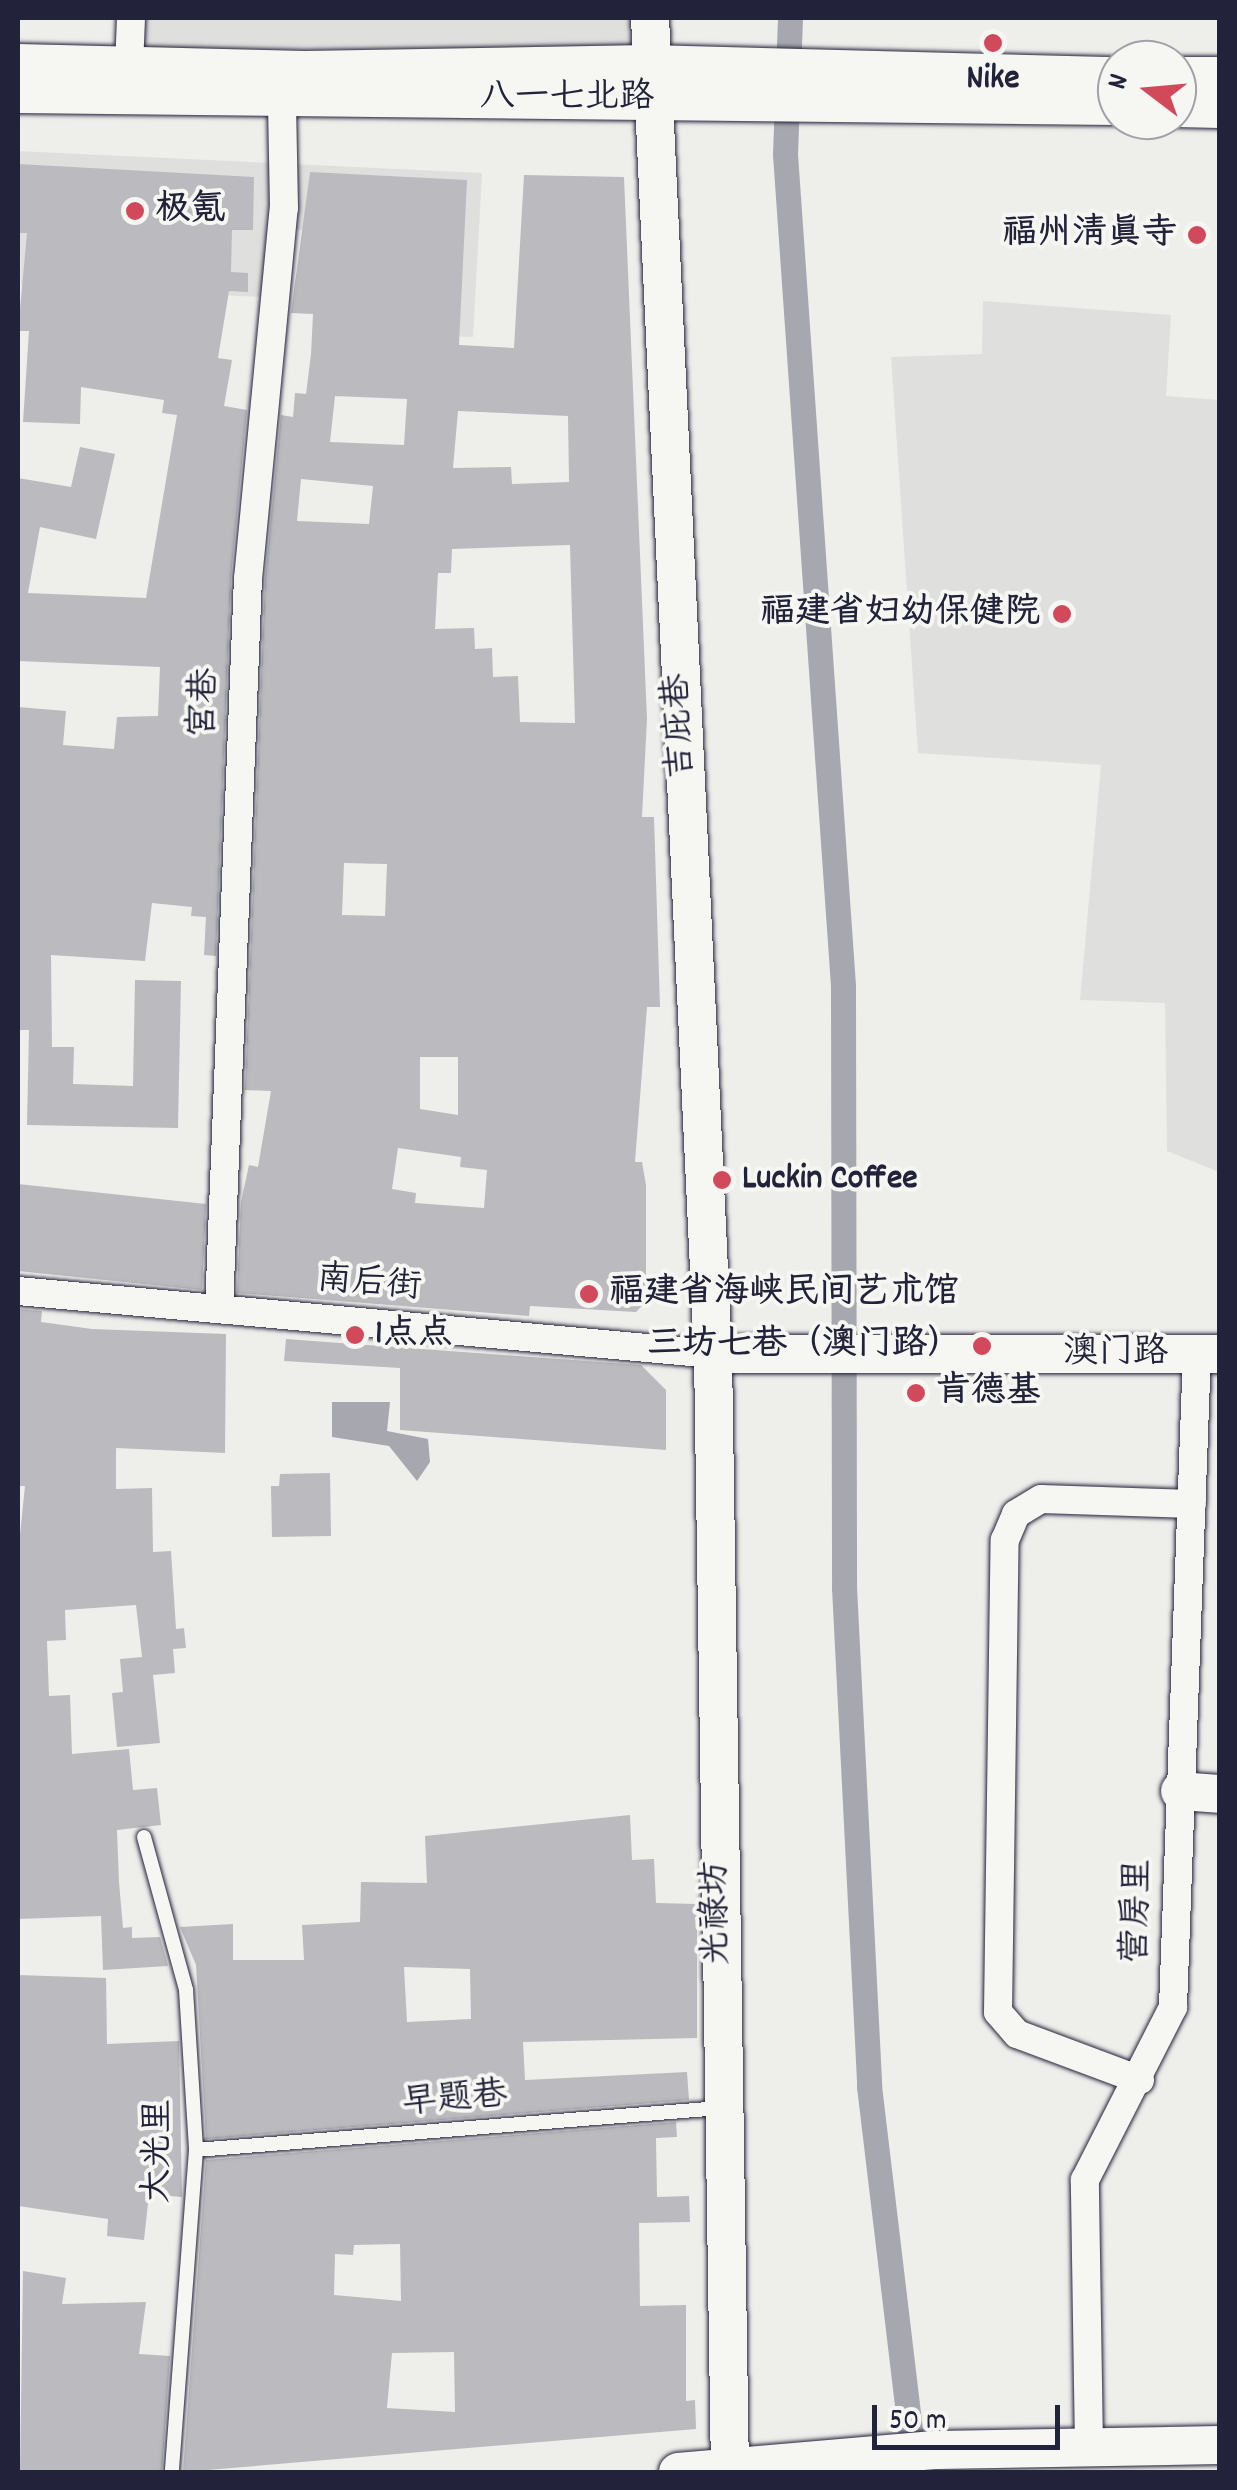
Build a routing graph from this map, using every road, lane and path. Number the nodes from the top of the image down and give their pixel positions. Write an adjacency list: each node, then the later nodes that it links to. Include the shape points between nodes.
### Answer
1 (131, 18): 4 (street)
2 (650, 18): 6 (street, 吉庇巷)
3 (18, 63): 4 (street, 八一七北路)
4 (129, 66): 6 (street, 八一七北路)
5 (1097, 77): 7 (street)
6 (650, 81): 7 (street, 八一七北路); 9 (street, 八一七北路); 13 (street, 吉庇巷)
7 (840, 84): 10 (street, 八一七北路)
8 (18, 94): 9 (street, 八一七北路)
9 (282, 101): 12 (street, 宫巷, via 284,208 248,579)
10 (1097, 104)
11 (18, 1291): 12 (street, 南后街)
12 (219, 1310): 13 (street, 南后街)
13 (713, 1354): 14 (street, 澳门路); 20 (street, 光禄坊)
14 (1208, 1354): 15 (street, 营房里)
15 (1192, 1504): 16 (street, 营房里); 19 (street, via 1041,1499 1016,1514 1005,1540 998,2012 1017,2034)
16 (1180, 1792): 17 (street); 19 (street, 营房里, via 1174,2007)
17 (1220, 1794)
18 (144, 1837): 21 (lane, 大光里, via 186,1990)
19 (1140, 2080): 23 (street, 营房里, via 1098,2145 1082,2199)
20 (720, 2108): 21 (lane, 早题巷); 27 (street, 光禄坊)
21 (196, 2150): 25 (lane, 大光里)
22 (1220, 2445): 23 (street)
23 (1090, 2447): 27 (street, via 781,2461)
24 (1220, 2471): 28 (street)
25 (172, 2472)
26 (678, 2472): 27 (street)
27 (747, 2472)
28 (1148, 2472)

